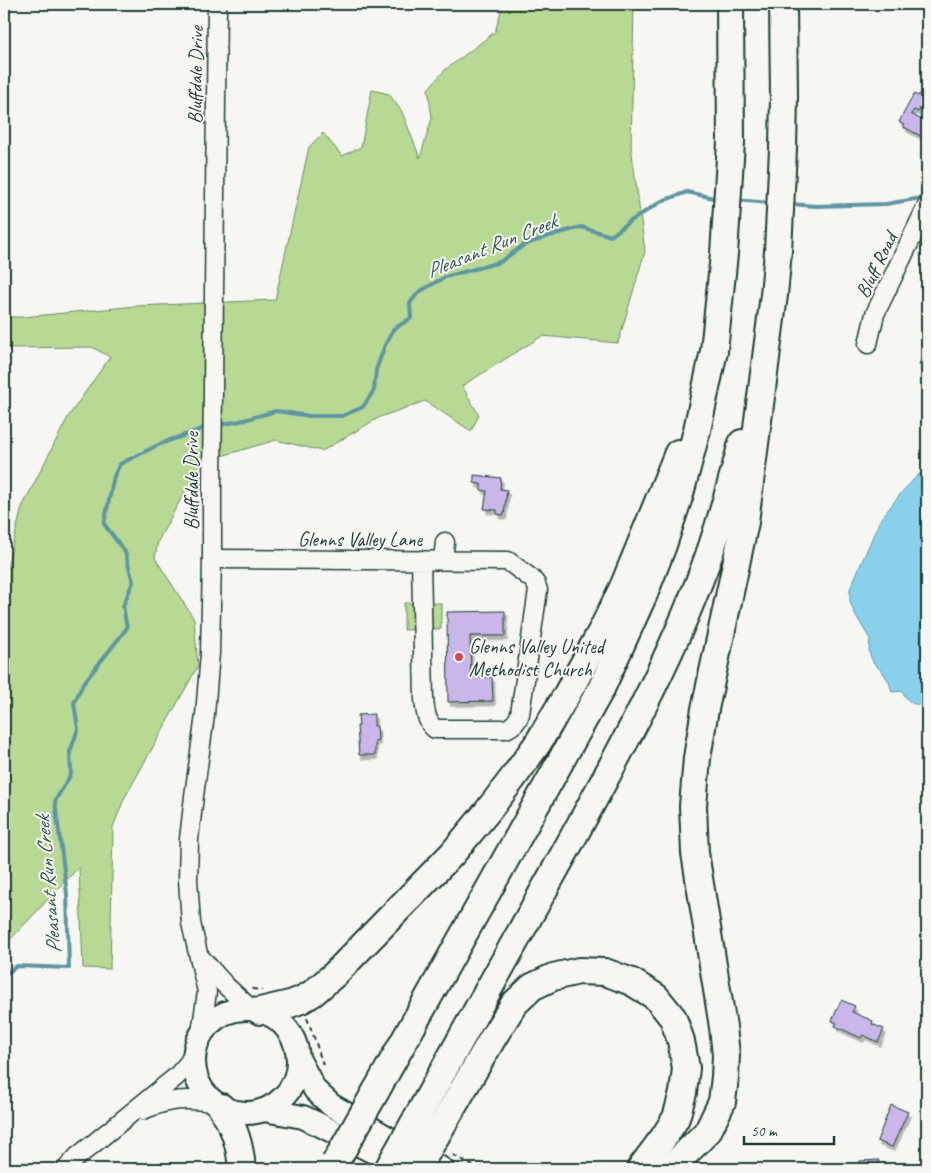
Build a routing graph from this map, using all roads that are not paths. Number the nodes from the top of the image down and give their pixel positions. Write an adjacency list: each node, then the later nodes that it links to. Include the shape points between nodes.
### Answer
1 (217, 4): 9 (street, Bluffdale Drive)
2 (730, 4): 7 (highway, via 731,142 724,254 714,351)
3 (784, 4): 5 (highway, via 783,149)
4 (927, 206): 6 (street, Bluff Road, via 875,314)
5 (774, 295): 22 (highway, bridge, via 753,401 722,514 706,565 662,669 609,772); 27 (highway, via 745,522 705,709 693,806 695,853 724,1036 725,1078 722,1102 708,1132)
6 (868, 344)
7 (707, 384): 13 (highway, via 624,585 538,743 452,854 335,974 313,994 290,1004); 19 (highway, bridge, via 680,494 663,545 601,689)
8 (445, 542): 11 (street)
9 (212, 559): 10 (street, Glenns Valley Lane); 12 (street, Bluffdale Drive, via 206,715 189,839 191,923)
10 (421, 560): 11 (street, Glenns Valley Lane); 11 (street, Glenns Valley Lane, via 424,699 431,726 435,729 506,729 513,726 520,714 538,590 536,584 508,561)
11 (443, 560)
12 (198, 955): 13 (street, Bluffdale Drive, via 225,985); 14 (street, Bluffdale Drive, via 207,992)
13 (256, 1000): 14 (main road, via 211,1022); 15 (main road, via 288,1029 296,1044)
14 (198, 1042): 16 (main road, via 194,1065 197,1079 204,1092); 18 (street, Bluffdale Drive, via 189,1062 177,1076)
15 (299, 1060): 17 (main road, via 289,1090); 25 (main road, via 315,1090 331,1106)
16 (217, 1104): 17 (main road, via 235,1112); 18 (street, Bluffdale Drive, via 184,1099 168,1101); 21 (highway, via 235,1131)
17 (264, 1110): 23 (main road, via 303,1117)
18 (126, 1117): 20 (street, Bluffdale Drive)
19 (333, 1166)
20 (66, 1169)
21 (242, 1169)
22 (388, 1169)
23 (407, 1169)
24 (417, 1169): 26 (highway, bridge, via 514,1004 532,987 553,977 579,971 605,972 632,982 656,997 673,1018 681,1041 686,1068 676,1118)
25 (442, 1169)
26 (640, 1169)
27 (670, 1169)

